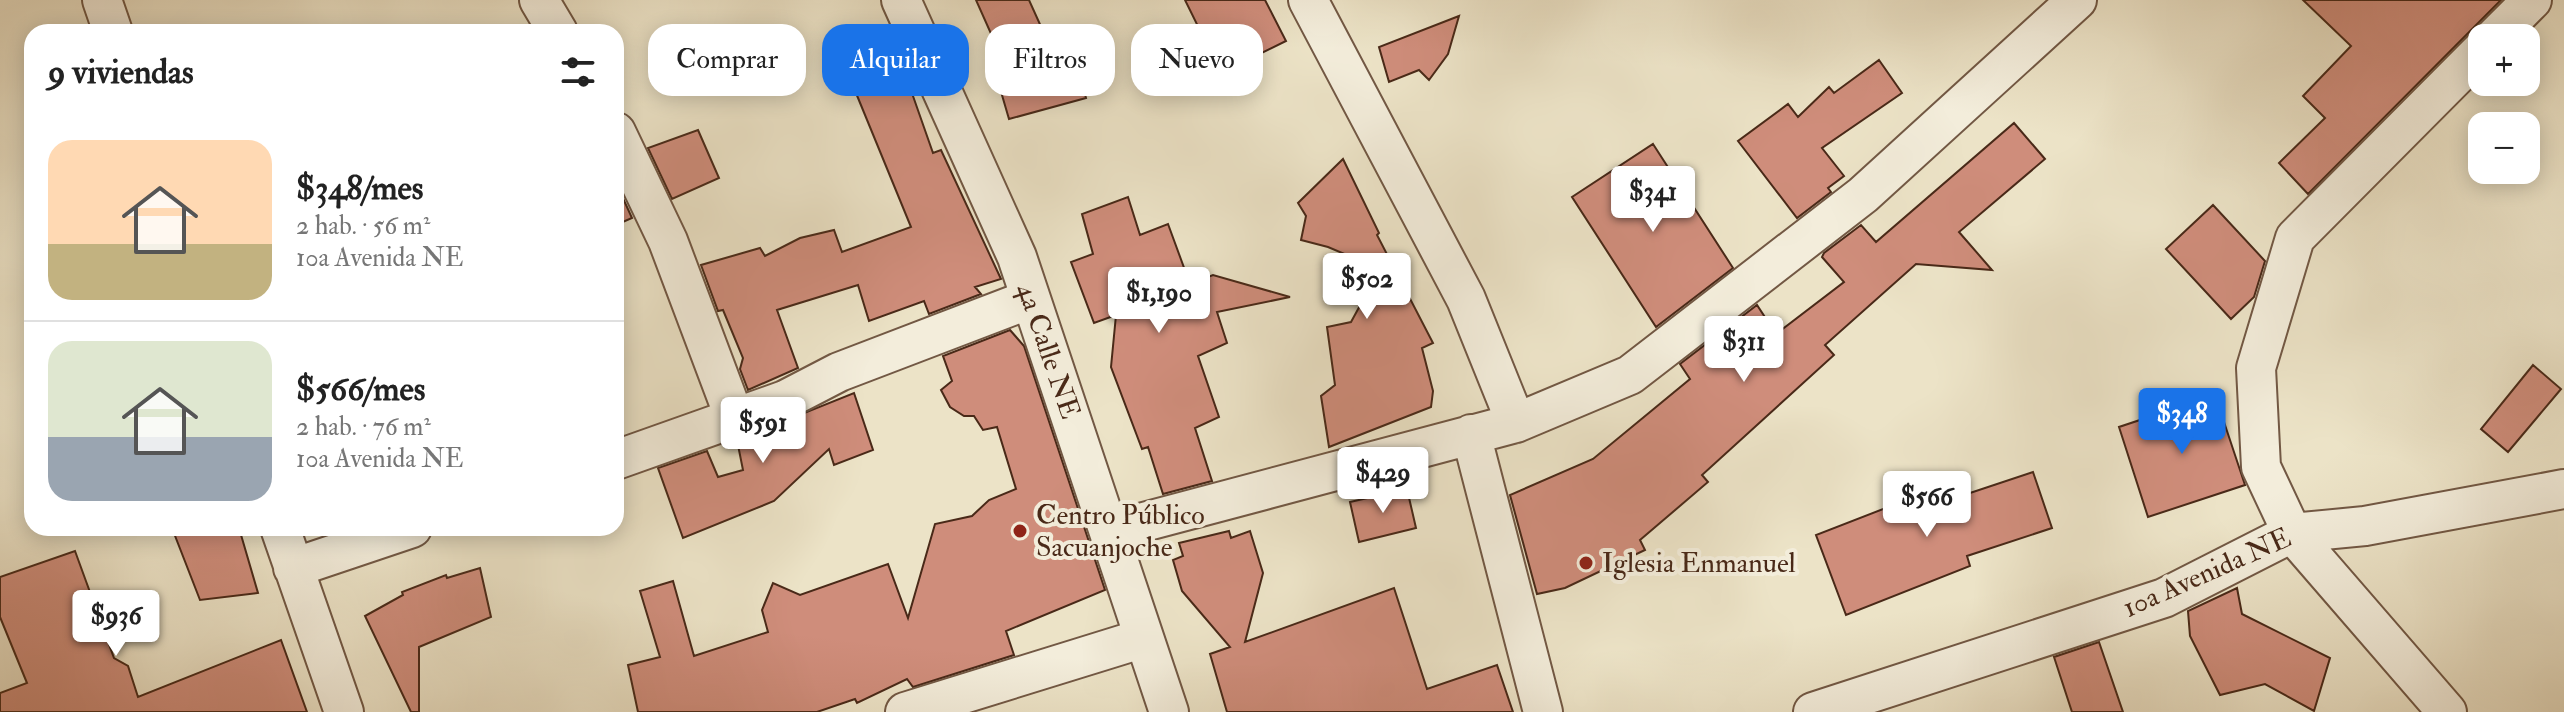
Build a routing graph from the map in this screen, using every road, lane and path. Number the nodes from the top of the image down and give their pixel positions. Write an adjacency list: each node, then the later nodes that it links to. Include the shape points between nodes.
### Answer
1 (102, 0): 7 (street)
2 (539, 0): 8 (street)
3 (901, 0): 12 (street, 4a Calle NE, via 1017,257)
4 (1308, 0): 14 (street, via 1466,299)
5 (2077, 0): 14 (street, via 1863,195 1630,375)
6 (2532, 0): 9 (street)
7 (110, 24)
8 (553, 24)
9 (2508, 24)
10 (2468, 64): 19 (street, via 2295,238 2256,368 2261,467)
11 (624, 149): 13 (street, via 668,241)
12 (1030, 299): 13 (street, via 853,366); 18 (street, 4a Calle NE)
13 (735, 419): 16 (street)
14 (1516, 423): 15 (street)
15 (1471, 434): 18 (street); 27 (street)
16 (624, 457)
17 (2564, 489): 19 (street, 10a Avenida NE, via 2365,526)
18 (1110, 531): 23 (street, 4a Calle NE)
19 (2292, 533): 28 (street, 10a Avenida NE, via 2164,598); 29 (street)
20 (283, 536): 22 (street)
21 (388, 536): 22 (street)
22 (293, 568): 24 (street)
23 (1144, 638): 25 (street); 26 (street, 4a Calle NE)
24 (344, 712)
25 (905, 712)
26 (1169, 712)
27 (1543, 712)
28 (1813, 712)
29 (2447, 712)

